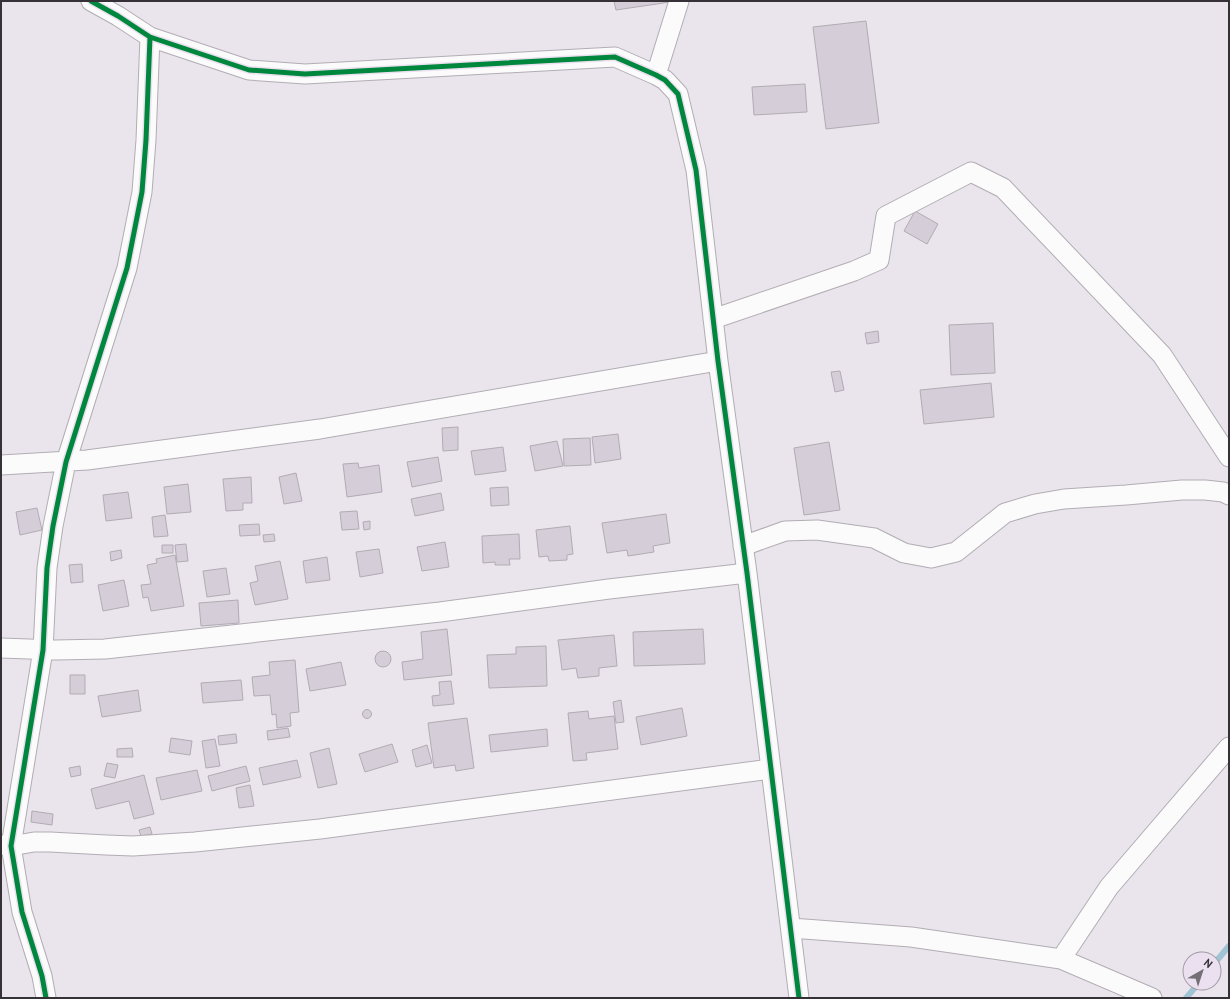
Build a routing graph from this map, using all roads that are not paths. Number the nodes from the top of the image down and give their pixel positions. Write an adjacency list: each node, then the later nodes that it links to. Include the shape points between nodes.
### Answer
1 (91, 1): 3 (street)
2 (679, 1): 4 (street)
3 (150, 37): 4 (street, via 249,70 284,73 305,74 615,57); 8 (street, via 142,192 127,268)
4 (656, 75): 5 (street, via 665,80 678,94 693,155)
5 (713, 319): 6 (street); 7 (street, via 854,272 879,260 886,216 971,172 1003,188 1162,355)
6 (718, 361): 8 (street, via 320,428); 11 (street)
7 (1229, 456)
8 (66, 462): 9 (street); 14 (street, via 47,568)
9 (1, 465)
10 (1229, 495): 11 (street, via 1206,490 1182,490 1064,499 1035,504 1005,513 956,552 931,558 904,552 874,538 817,530 785,531)
11 (743, 546): 12 (street)
12 (747, 572): 14 (street, via 440,612 121,648); 16 (street)
13 (1, 648): 14 (street)
14 (43, 650): 17 (street)
15 (1229, 747): 19 (street, via 1109,887)
16 (770, 769): 17 (street, via 328,828 203,841 133,846 34,842); 18 (street)
17 (6, 846): 20 (street)
18 (791, 928): 19 (street, via 911,937); 21 (street)
19 (1061, 959): 22 (street)
20 (46, 998)
21 (799, 998)
22 (1152, 998)

